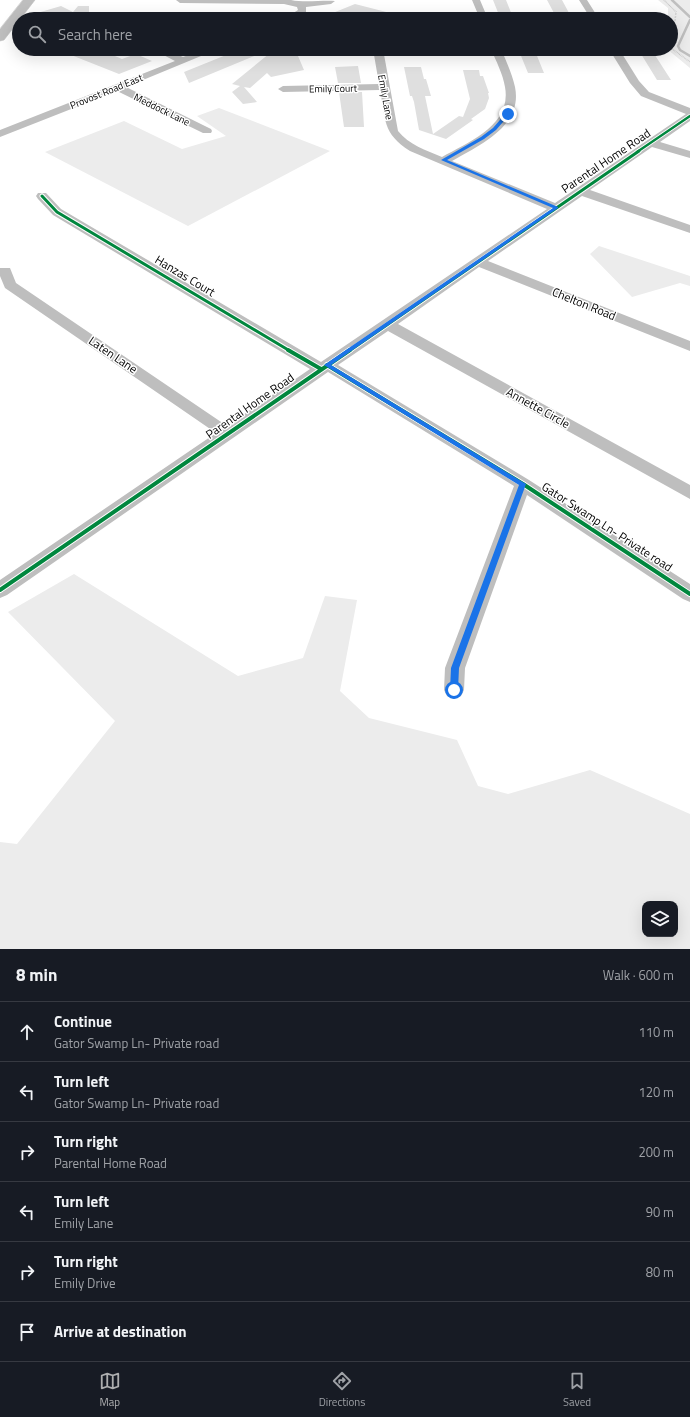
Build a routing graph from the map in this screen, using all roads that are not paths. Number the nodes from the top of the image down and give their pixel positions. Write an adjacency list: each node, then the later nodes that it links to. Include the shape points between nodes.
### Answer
1 (29, 0): 7 (main road)
2 (180, 0): 6 (street, via 284,1)
3 (476, 0): 9 (street)
4 (583, 0): 10 (street)
5 (331, 1): 6 (street)
6 (302, 6): 8 (street)
7 (20, 12)
8 (302, 12)
9 (481, 12)
10 (591, 12)
11 (12, 22): 12 (main road)
12 (0, 37)
13 (173, 56): 18 (street)
14 (196, 56): 18 (street, Provost Road East)
15 (379, 56): 20 (street, Emily Lane)
16 (498, 56): 28 (street, via 511,91 508,114 483,138)
17 (618, 56): 22 (street, via 635,84 646,94)
18 (184, 61): 19 (street, Provost Road East)
19 (117, 87): 24 (street, Meddock Lane); 25 (street, Provost Road East)
20 (384, 87): 21 (street, Emily Court); 28 (street, Emily Lane, via 395,135 414,149)
21 (283, 89)
22 (690, 112)
23 (690, 116): 26 (street, Parental Home Road)
24 (207, 131)
25 (0, 134)
26 (651, 143): 27 (street); 29 (street, Parental Home Road)
27 (690, 155)
28 (443, 160): 31 (street, Emily Lane)
29 (580, 191): 31 (street, Parental Home Road); 32 (street)
30 (42, 196): 37 (street, Hanzas Court, via 57,212)
31 (556, 208): 33 (street, Parental Home Road)
32 (690, 228)
33 (478, 262): 35 (street, Parental Home Road); 36 (street, Chelton Road)
34 (5, 271): 38 (street, Laten Lane, via 10,285)
35 (387, 324): 37 (street, Parental Home Road); 40 (street, Annette Circle)
36 (690, 346)
37 (324, 367): 38 (street, Parental Home Road); 39 (street, Gator Swamp Ln- Private road)
38 (228, 434): 41 (street, Parental Home Road)
39 (523, 484): 42 (street, Gator Swamp Ln- Private road); 43 (street, Gator Swamp Ln- Private road, via 455,668)
40 (690, 493)
41 (0, 590)
42 (690, 594)
43 (454, 690)

